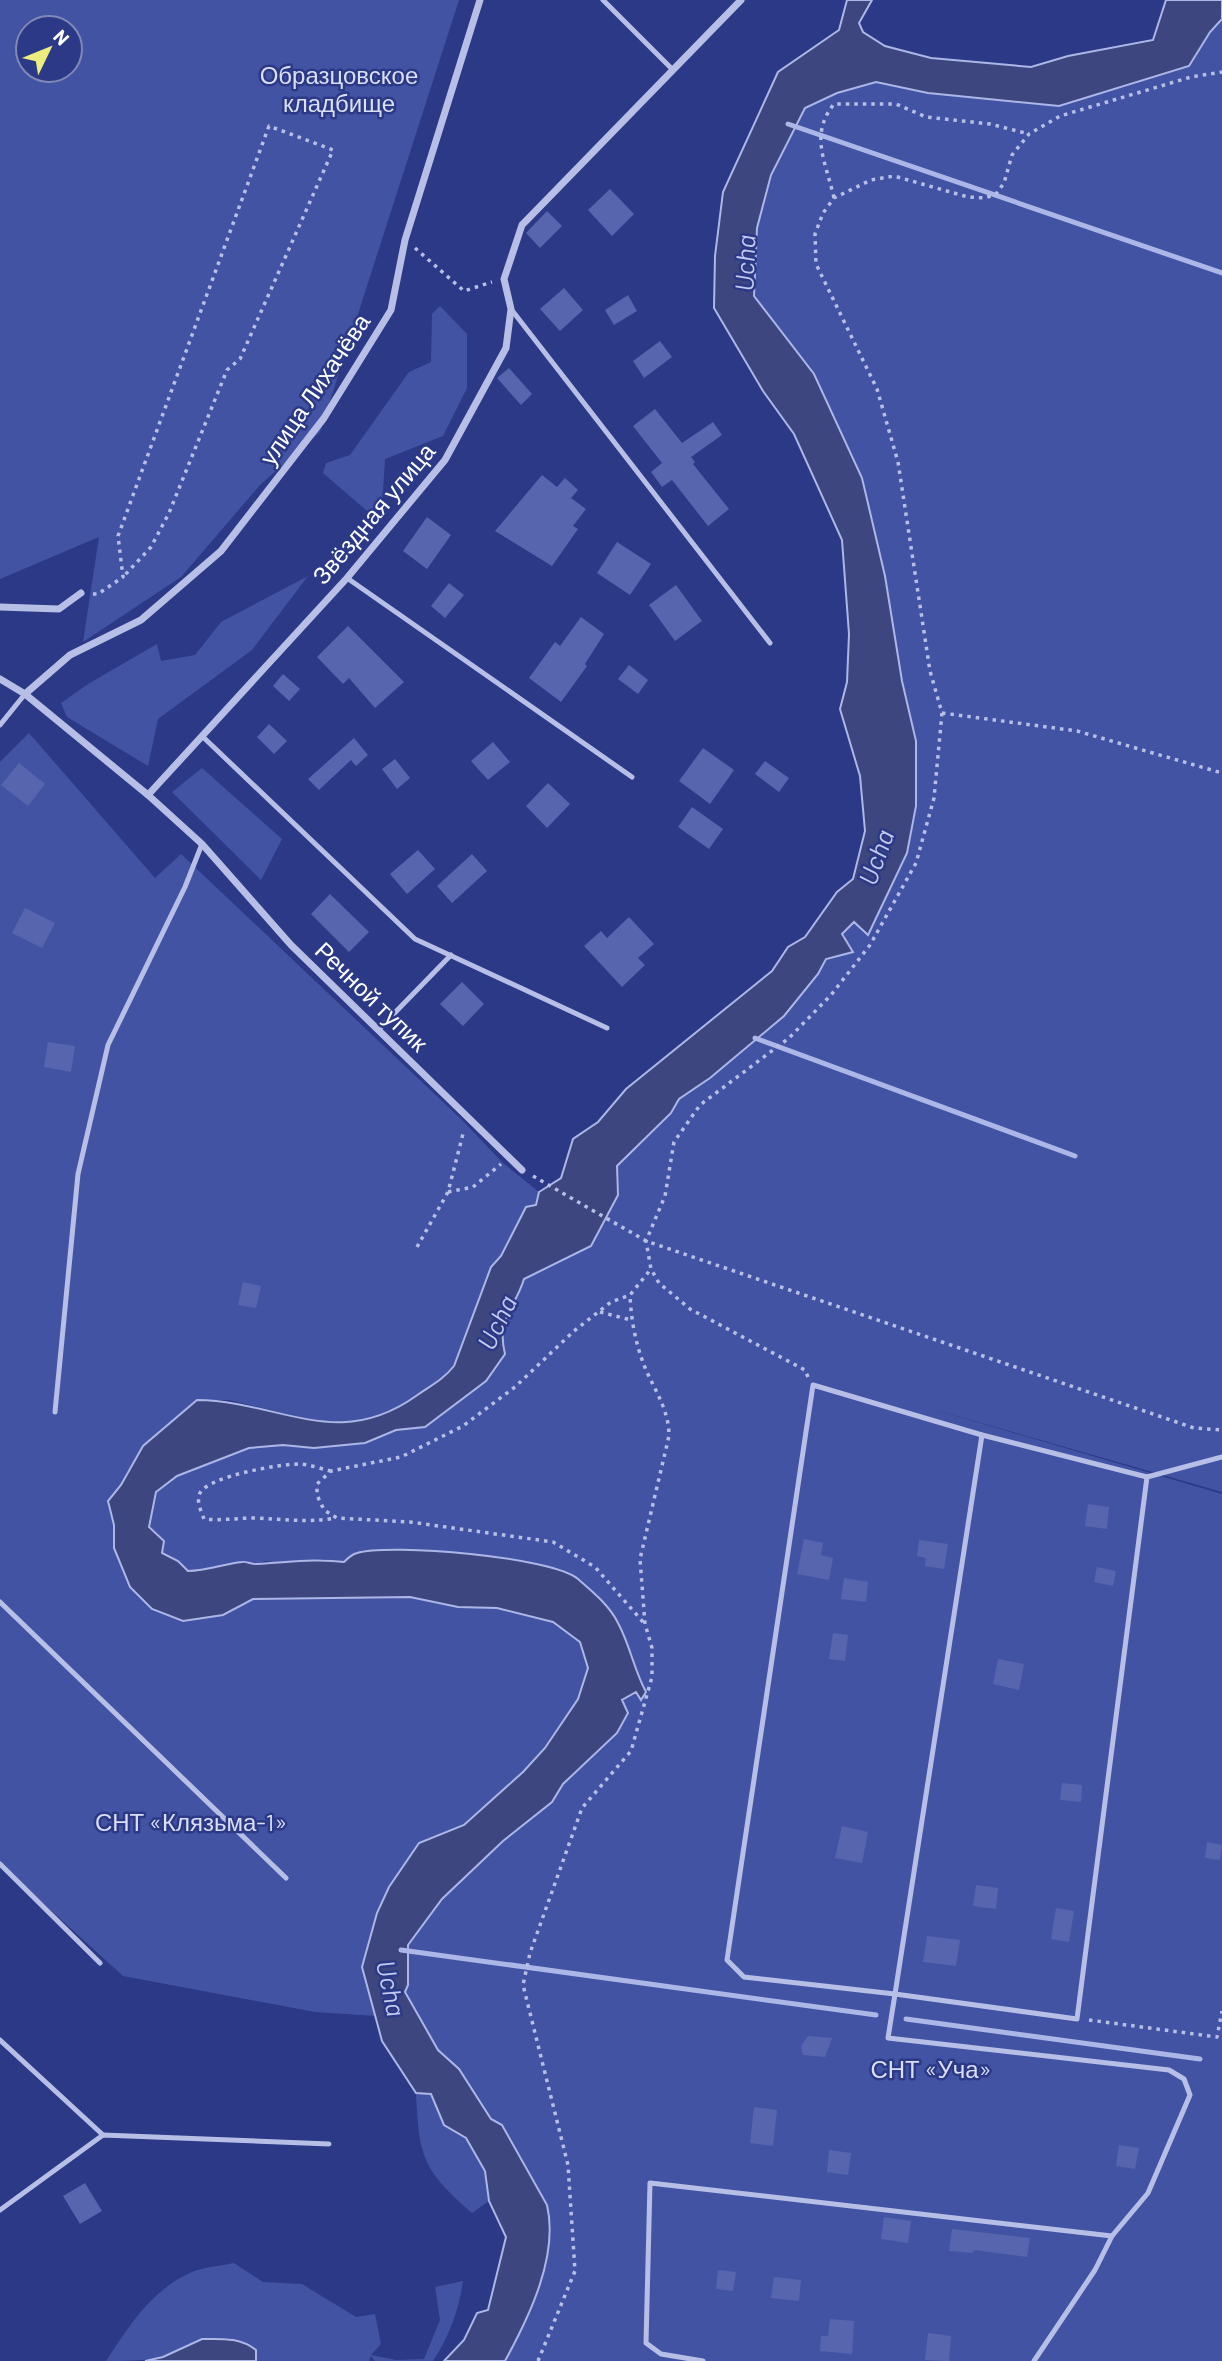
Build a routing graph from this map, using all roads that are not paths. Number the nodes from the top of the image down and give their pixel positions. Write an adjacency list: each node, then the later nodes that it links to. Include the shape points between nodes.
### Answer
1 (480, 0): 11 (street, улица Лихачёва, via 405,240 391,310 324,418 221,551 141,620 70,655)
2 (603, 0): 4 (lane)
3 (741, 0): 4 (street)
4 (673, 70): 5 (street, Звёздная улица, via 522,225 504,279)
5 (511, 309): 6 (street, Звёздная улица, via 506,348 445,460); 9 (lane)
6 (347, 578): 13 (street, Звёздная улица); 14 (lane)
7 (82, 593): 8 (street, via 58,609)
8 (0, 607)
9 (770, 643)
10 (0, 679): 11 (street, Речной тупик)
11 (25, 694): 12 (lane); 15 (street, Речной тупик)
12 (0, 726)
13 (202, 736): 15 (street, Звёздная улица); 17 (lane, via 415,939)
14 (632, 776)
15 (148, 795): 16 (street, Речной тупик)
16 (202, 844): 19 (street, Речной тупик, via 291,945); 21 (lane, via 108,1045 78,1174)
17 (451, 955): 18 (lane); 19 (lane)
18 (607, 1028)
19 (379, 1029): 20 (street, Речной тупик)
20 (522, 1170)
21 (55, 1412)
22 (982, 1435): 24 (lane); 29 (lane); 29 (lane, via 813,1385 727,1960 744,1977)
23 (1222, 1457): 24 (lane)
24 (1147, 1477): 29 (lane, via 1077,2019)
25 (0, 1602): 27 (lane)
26 (0, 1864): 28 (lane)
27 (286, 1878)
28 (100, 1963)
29 (895, 1994): 34 (lane, via 888,2038 1170,2070 1184,2079 1190,2095 1148,2193)
30 (0, 2040): 31 (lane)
31 (103, 2135): 32 (lane); 33 (lane)
32 (329, 2144)
33 (0, 2210)
34 (1112, 2236): 35 (lane, via 650,2183 646,2343 661,2354); 36 (lane, via 1095,2270)
35 (703, 2361)
36 (1034, 2361)

